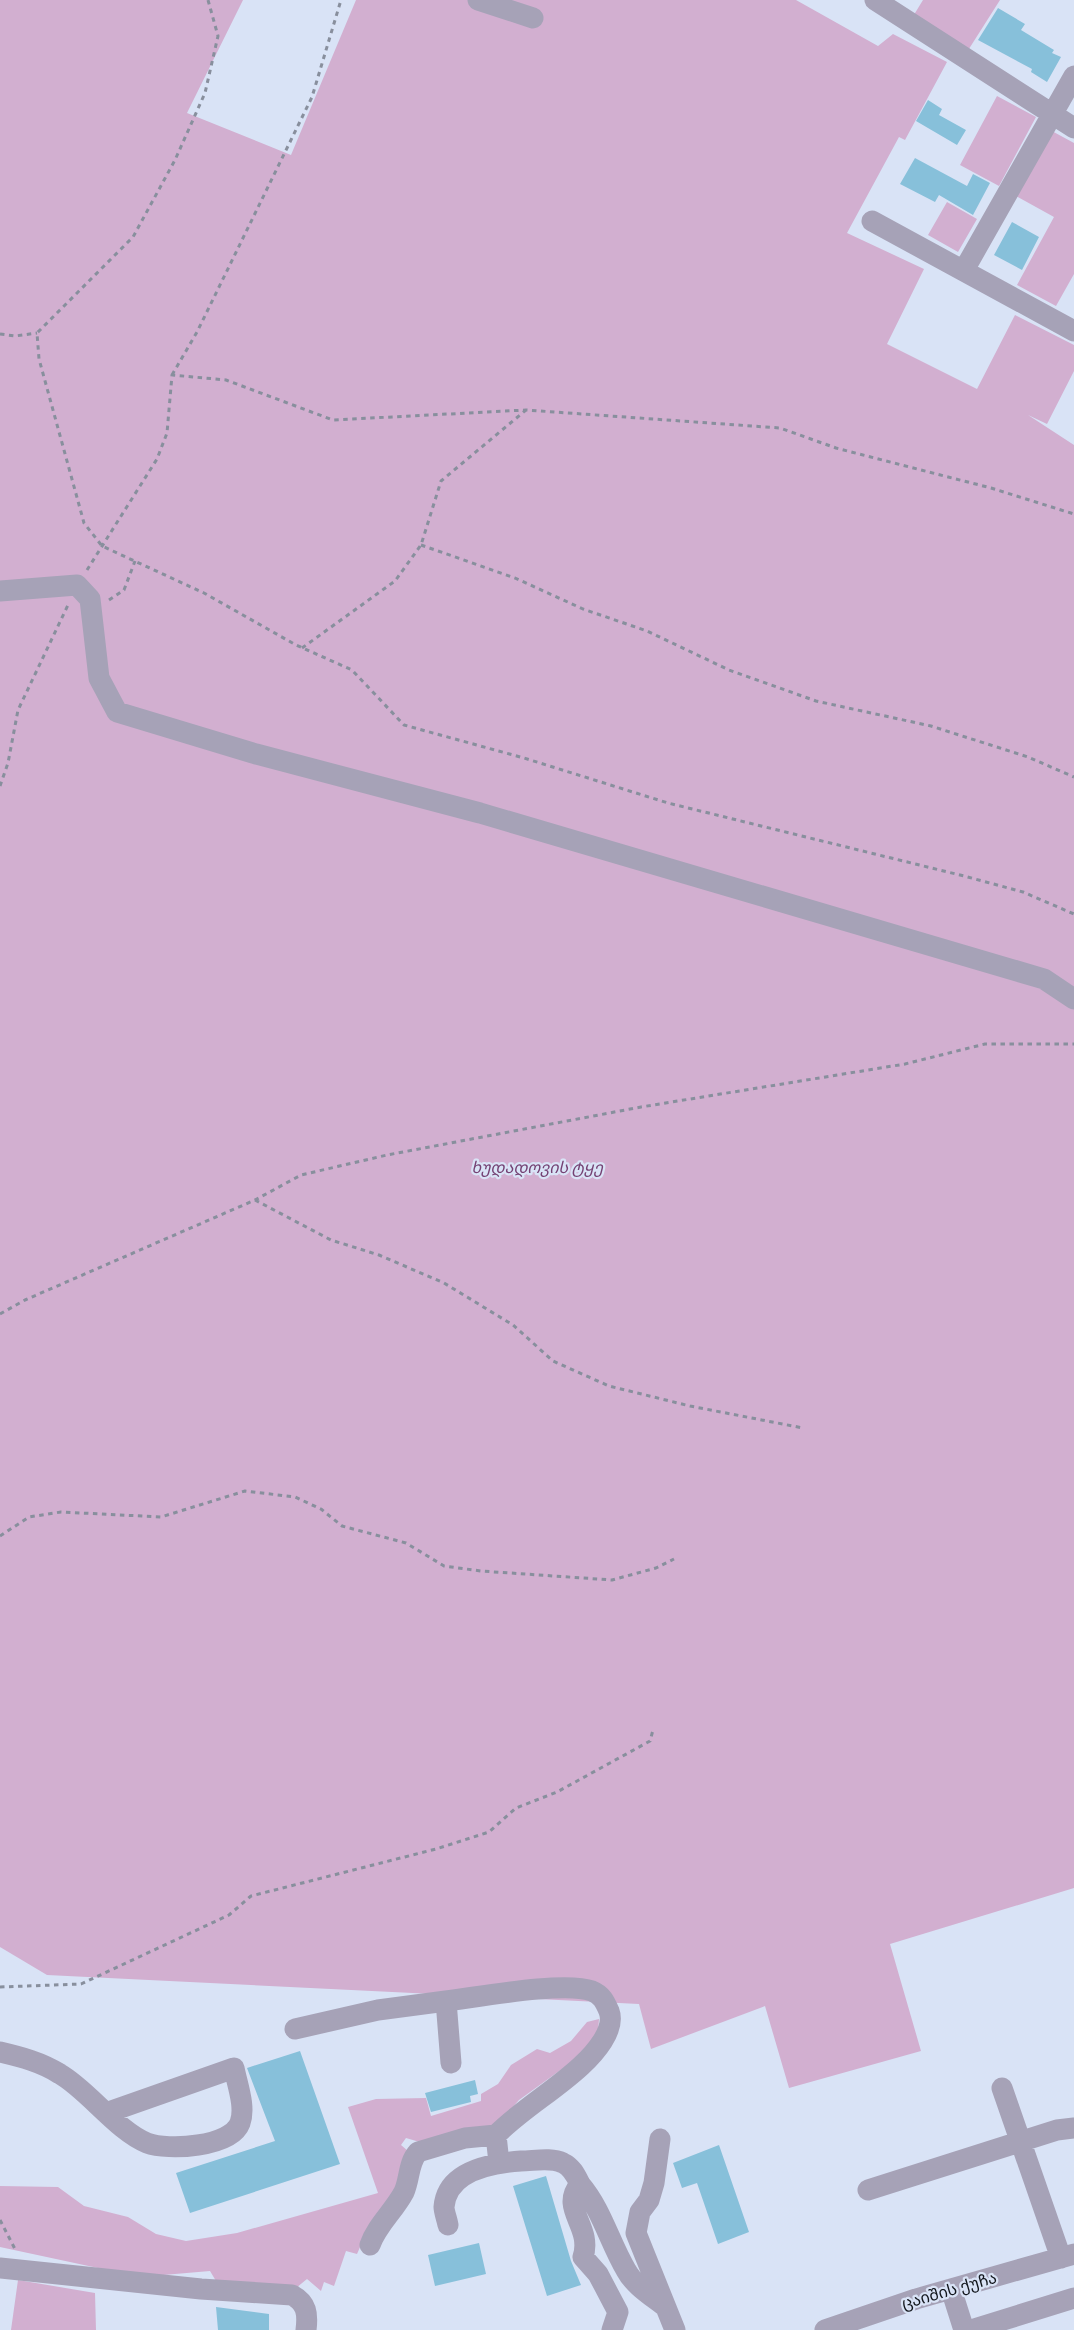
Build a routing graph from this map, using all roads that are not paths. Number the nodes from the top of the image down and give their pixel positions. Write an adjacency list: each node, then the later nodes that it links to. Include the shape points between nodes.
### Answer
1 (478, 0): 3 (street)
2 (875, 0): 5 (street)
3 (533, 18)
4 (1074, 76): 5 (street)
5 (1053, 116): 6 (street); 8 (street)
6 (1074, 128)
7 (872, 221): 8 (street)
8 (964, 270): 9 (street)
9 (1074, 331)
10 (0, 591): 11 (street, via 84,592 99,678 117,712 256,754 480,813 1044,979)
11 (1074, 999)
12 (446, 2001): 13 (street, via 378,2010); 15 (street); 19 (street, via 566,1988 591,1991 602,1997 610,2015 600,2046)
13 (295, 2029)
14 (0, 2052): 17 (street, via 31,2059 62,2074)
15 (451, 2063)
16 (1002, 2088): 21 (street)
17 (106, 2113): 17 (street, via 234,2068 242,2110 235,2131 205,2144 171,2149 145,2142)
18 (1074, 2128): 21 (street)
19 (496, 2135): 22 (street); 26 (street, via 465,2138 418,2152 402,2195)
20 (660, 2139): 31 (street, via 654,2183 640,2212 636,2233)
21 (1021, 2143): 24 (street); 27 (street)
22 (499, 2163): 23 (street, via 563,2163); 25 (street, via 480,2168 450,2189 444,2206)
23 (580, 2184): 31 (street, via 593,2200 626,2271 638,2286); 33 (street, via 573,2193 572,2207 584,2232 583,2257 598,2274 618,2312)
24 (868, 2190)
25 (448, 2225)
26 (370, 2246)
27 (1068, 2256): 29 (street, ცაიშის ქუჩა)
28 (0, 2268): 32 (street, via 292,2295 307,2310)
29 (951, 2289): 35 (street, ცაიშის ქუჩა); 36 (street)
30 (1074, 2298): 37 (street)
31 (664, 2305): 34 (street)
32 (306, 2330)
33 (612, 2330)
34 (675, 2330)
35 (825, 2330)
36 (964, 2330)
37 (971, 2330)

